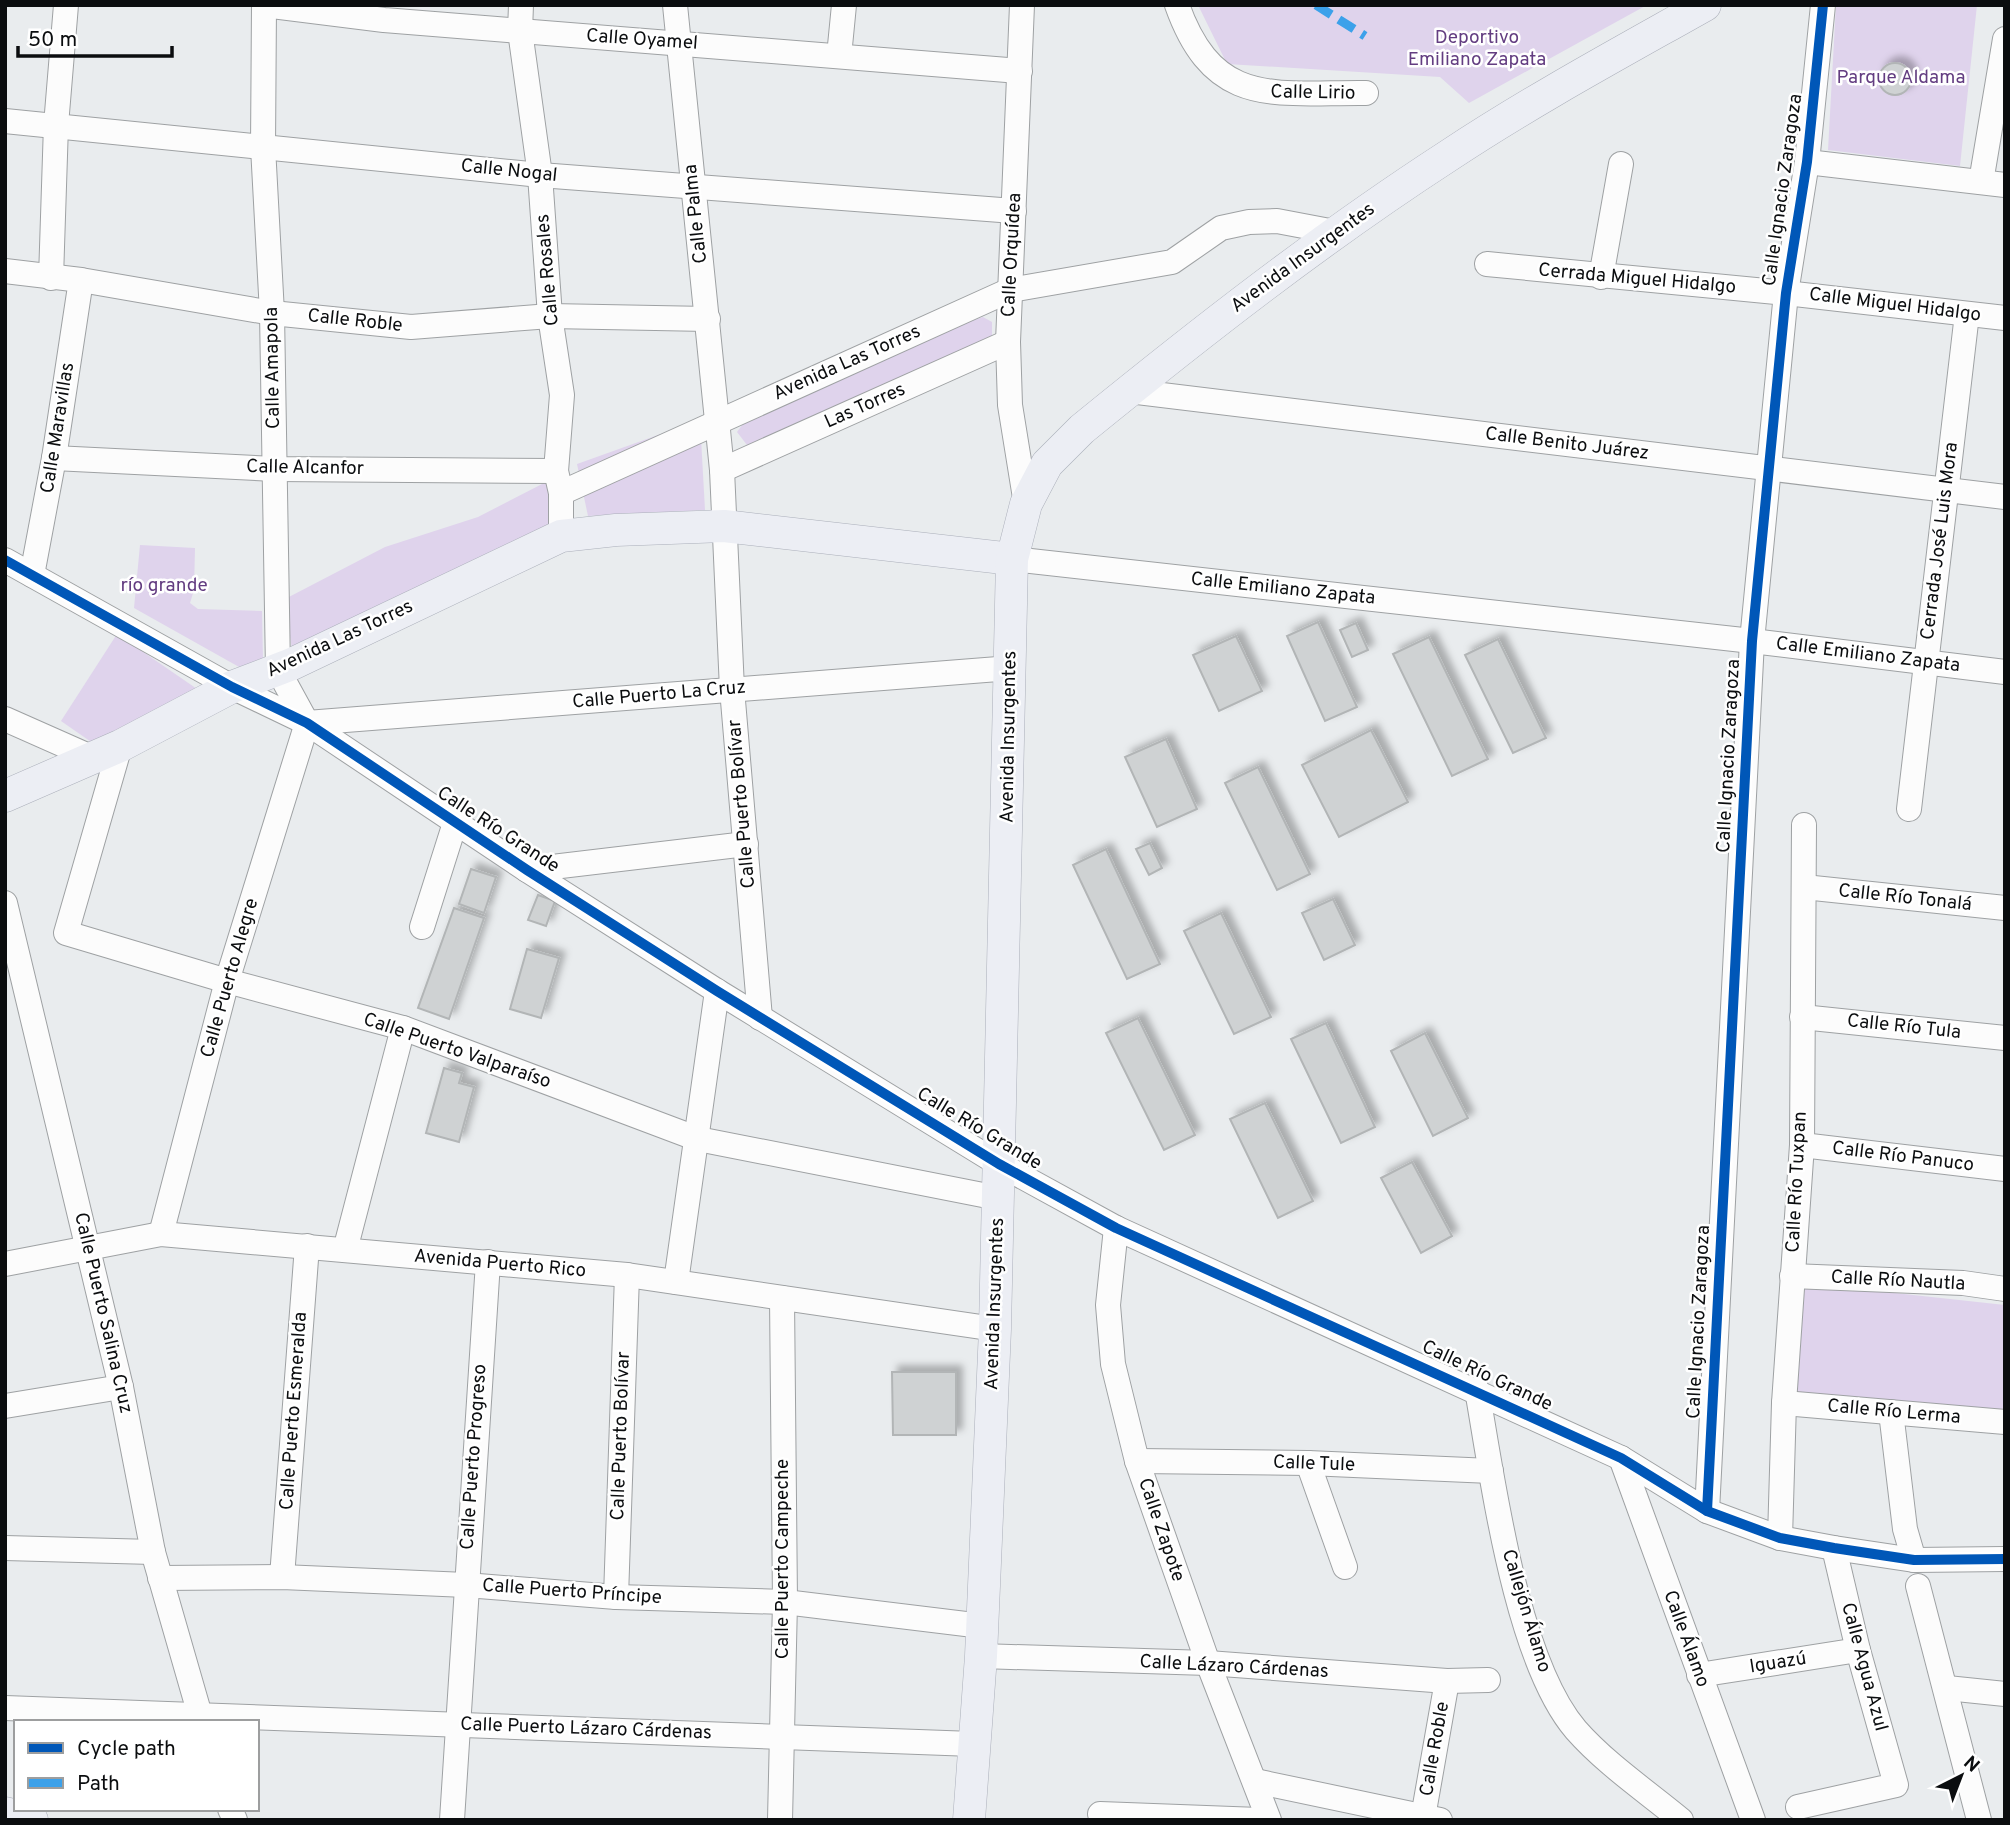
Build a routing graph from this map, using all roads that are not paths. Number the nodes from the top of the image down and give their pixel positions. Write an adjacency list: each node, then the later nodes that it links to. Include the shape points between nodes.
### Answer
1 (66, 5): 17 (street)
2 (264, 5): 10 (street, Calle Oyamel); 18 (street, Calle Amapola)
3 (521, 5): 10 (street, Calle Rosales)
4 (675, 5): 12 (street, Calle Palma)
5 (844, 5): 13 (street)
6 (1022, 5): 14 (street, Calle Orquídea)
7 (1177, 5): 15 (street, Calle Lirio, via 1203,58 1227,80 1255,92)
8 (1705, 5): 25 (main road, Avenida Insurgentes, via 1559,86)
9 (1823, 5): 19 (street, Calle Ignacio Zaragoza)
10 (520, 31): 12 (street, Calle Oyamel); 21 (street, Calle Rosales)
11 (2005, 39): 22 (street)
12 (678, 43): 13 (street, Calle Oyamel); 23 (street, Calle Palma)
13 (839, 56): 14 (street, Calle Oyamel)
14 (1020, 71): 24 (street, Calle Orquídea)
15 (1366, 93)
16 (5, 121): 17 (street, Calle Nogal)
17 (56, 125): 18 (street, Calle Nogal); 29 (street)
18 (263, 147): 21 (street, Calle Nogal); 33 (street, Calle Amapola)
19 (1807, 162): 22 (street); 32 (street, Calle Ignacio Zaragoza)
20 (1621, 164): 28 (street)
21 (540, 175): 23 (street, Calle Nogal); 35 (street, Calle Rosales)
22 (1993, 184)
23 (693, 188): 24 (street, Calle Nogal); 37 (street, Calle Palma)
24 (1014, 211): 31 (street, Calle Orquídea)
25 (1335, 232): 31 (street, Avenida Las Torres, via 1277,221 1249,222 1221,228 1172,262); 39 (main road, Avenida Insurgentes)
26 (1487, 264): 28 (street, Cerrada Miguel Hidalgo)
27 (5, 271): 29 (street, Calle Roble)
28 (1601, 276): 32 (street, Cerrada Miguel Hidalgo)
29 (51, 278): 30 (street, Calle Roble)
30 (81, 280): 33 (street, Calle Roble); 41 (street, Calle Maravillas)
31 (1010, 290): 38 (street, Calle Orquídea); 40 (street, Avenida Las Torres)
32 (1786, 293): 34 (street, Calle Miguel Hidalgo); 42 (street, Calle Ignacio Zaragoza)
33 (272, 313): 35 (street, Calle Roble, via 411,327); 43 (street, Calle Amapola)
34 (1967, 314): 36 (street, Calle Miguel Hidalgo); 46 (street, Cerrada José Luis Mora)
35 (551, 316): 37 (street, Calle Roble); 45 (street, Calle Rosales, via 562,395)
36 (2005, 318)
37 (708, 319): 40 (street, Calle Palma)
38 (1008, 342): 44 (street, Las Torres); 48 (street, Calle Orquídea, via 1010,405)
39 (1129, 391): 42 (street, Calle Benito Juárez); 48 (main road, Avenida Insurgentes, via 1047,464)
40 (717, 423): 44 (street, Calle Puerto Bolívar); 45 (street, Avenida Las Torres)
41 (54, 458): 43 (street, Calle Alcanfor); 53 (street, Calle Maravillas)
42 (1769, 467): 46 (street, Calle Benito Juárez); 54 (street, Calle Ignacio Zaragoza)
43 (275, 469): 45 (street, Calle Alcanfor); 57 (street, Calle Amapola)
44 (722, 470): 49 (street, Calle Puerto Bolívar)
45 (559, 482): 50 (street, Calle Rosales)
46 (1946, 490): 47 (street, Calle Benito Juárez); 55 (street, Cerrada José Luis Mora)
47 (2005, 497)
48 (1026, 504): 51 (main road, Avenida Insurgentes)
49 (724, 526): 50 (main road, Calle Emiliano Zapata); 51 (main road, Calle Emiliano Zapata); 60 (street, Calle Puerto Bolívar)
50 (561, 536): 57 (main road, Avenida Las Torres)
51 (1012, 559): 54 (street, Calle Emiliano Zapata); 56 (main road, Avenida Insurgentes)
52 (5, 560): 53 (street, Calle Río Grande)
53 (32, 575): 59 (street, Calle Río Grande)
54 (1752, 641): 55 (street, Calle Emiliano Zapata); 108 (street, Calle Ignacio Zaragoza)
55 (1926, 663): 58 (street, Calle Emiliano Zapata); 65 (street, Cerrada José Luis Mora)
56 (1011, 668): 60 (street, Calle Puerto La Cruz); 82 (main road, Avenida Insurgentes)
57 (278, 670): 59 (main road, Avenida Las Torres); 62 (street, Calle Amapola)
58 (2005, 672)
59 (232, 687): 62 (street, Calle Río Grande); 63 (main road, Avenida Las Torres)
60 (732, 689): 62 (street, Calle Puerto La Cruz); 68 (street, Calle Puerto Bolívar)
61 (5, 719): 63 (street)
62 (307, 723): 66 (street, Calle Río Grande); 74 (street, Calle Puerto Alegre)
63 (107, 752): 64 (main road, Avenida Las Torres); 74 (street, Calle Puerto Valparaíso, via 66,933)
64 (5, 796)
65 (1909, 809)
66 (455, 822): 69 (street, Calle Río Grande); 73 (street)
67 (1804, 825): 70 (street, Calle Río Tuxpan)
68 (746, 844): 69 (street); 77 (street, Calle Puerto Bolívar)
69 (527, 870): 75 (street, Calle Río Grande)
70 (1804, 887): 72 (street, Calle Río Tonalá); 76 (street, Calle Río Tuxpan)
71 (5, 903): 88 (street, Calle Puerto Salina Cruz)
72 (2005, 908)
73 (422, 927)
74 (227, 981): 78 (street, Calle Puerto Valparaíso); 86 (street, Calle Puerto Alegre)
75 (717, 991): 77 (street, Calle Río Grande); 80 (street)
76 (1802, 1017): 79 (street, Calle Río Tula); 81 (street, Calle Río Tuxpan)
77 (760, 1018): 82 (street, Calle Río Grande)
78 (403, 1028): 80 (street, Calle Puerto Valparaíso); 89 (street)
79 (2005, 1038)
80 (698, 1139): 84 (street, Calle Puerto Valparaíso); 94 (street)
81 (1802, 1145): 83 (street, Calle Río Panuco); 93 (street, Calle Río Tuxpan)
82 (999, 1164): 84 (main road, Avenida Insurgentes); 85 (street, Calle Río Grande)
83 (2005, 1169)
84 (998, 1198): 97 (main road, Avenida Insurgentes)
85 (1116, 1228): 99 (street, Calle Río Grande); 105 (street, Calle Zapote, via 1108,1305 1112,1364)
86 (160, 1234): 87 (street, Avenida Puerto Rico); 88 (street, Avenida Puerto Rico)
87 (307, 1245): 89 (street, Avenida Puerto Rico); 116 (street, Calle Puerto Esmeralda)
88 (88, 1248): 91 (street, Avenida Puerto Rico); 98 (street, Calle Puerto Salina Cruz)
89 (345, 1251): 90 (street, Avenida Puerto Rico)
90 (488, 1262): 92 (street, Avenida Puerto Rico); 118 (street, Calle Puerto Progreso)
91 (5, 1264)
92 (626, 1275): 94 (street, Avenida Puerto Rico); 120 (street, Calle Puerto Bolívar)
93 (1792, 1276): 95 (street, Calle Río Nautla); 100 (street, Calle Río Tuxpan)
94 (676, 1282): 96 (street, Avenida Puerto Rico)
95 (2005, 1289)
96 (782, 1298): 97 (street, Avenida Puerto Rico); 121 (street, Calle Puerto Campeche)
97 (995, 1329): 122 (main road, Avenida Insurgentes)
98 (121, 1387): 101 (street); 112 (street, Calle Puerto Salina Cruz)
99 (1477, 1390): 104 (street, Calle Río Grande); 107 (street, Callejón Álamo)
100 (1784, 1403): 102 (street, Calle Río Lerma); 109 (street, Calle Río Tuxpan)
101 (5, 1406)
102 (1891, 1412): 103 (street, Calle Río Lerma); 114 (street, via 1905,1529)
103 (2005, 1422)
104 (1621, 1458): 108 (street, Calle Río Grande); 125 (street, Calle Álamo)
105 (1137, 1461): 106 (street, Calle Tule); 124 (street, Calle Zapote)
106 (1308, 1463): 107 (street, Calle Tule); 115 (street)
107 (1491, 1471): 146 (street, Callejón Álamo, via 1521,1602 1553,1695 1575,1729)
108 (1707, 1511): 109 (street, Calle Río Grande)
109 (1780, 1538): 111 (street, Calle Río Grande)
110 (5, 1548): 112 (street)
111 (1833, 1548): 114 (street, Calle Río Grande); 123 (street, Calle Agua Azul)
112 (153, 1552): 117 (street, Calle Puerto Salina Cruz)
113 (2005, 1559): 114 (street, Calle Río Grande)
114 (1914, 1560)
115 (1345, 1567)
116 (282, 1577): 117 (street, Calle Puerto Príncipe); 118 (street, Calle Puerto Príncipe)
117 (160, 1578): 131 (street, Calle Puerto Salina Cruz)
118 (466, 1585): 120 (street, Calle Puerto Príncipe); 132 (street, Calle Puerto Progreso)
119 (1918, 1586): 128 (street)
120 (615, 1597): 121 (street, Calle Puerto Príncipe)
121 (785, 1602): 122 (street, Calle Puerto Príncipe); 133 (street, Calle Puerto Campeche)
122 (981, 1641): 124 (street, Calle Lázaro Cárdenas); 134 (main road, Avenida Insurgentes)
123 (1858, 1650): 125 (street, Iguazú); 136 (street, Calle Agua Azul, via 1896,1785)
124 (1208, 1663): 127 (street, Calle Lázaro Cárdenas); 135 (street, Calle Zapote)
125 (1699, 1675): 147 (street, Calle Álamo)
126 (1488, 1680): 127 (street, Calle Lázaro Cárdenas)
127 (1447, 1681): 139 (street, Calle Roble)
128 (1947, 1688): 129 (street); 148 (street)
129 (2005, 1694)
130 (5, 1708): 131 (street, Calle Puerto Lázaro Cárdenas)
131 (201, 1718): 132 (street, Calle Puerto Lázaro Cárdenas)
132 (457, 1724): 133 (street, Calle Puerto Lázaro Cárdenas); 141 (street, Calle Puerto Progreso)
133 (780, 1737): 134 (street, Calle Puerto Lázaro Cárdenas); 142 (street, Calle Puerto Campeche)
134 (973, 1744): 143 (main road, Avenida Insurgentes)
135 (1255, 1781): 139 (street); 145 (street, Calle Zapote)
136 (1798, 1807)
137 (5, 1813): 140 (main road)
138 (1100, 1814): 144 (street)
139 (1432, 1818)
140 (32, 1820)
141 (452, 1820)
142 (780, 1820)
143 (969, 1820)
144 (1259, 1820)
145 (1269, 1820)
146 (1681, 1820)
147 (1753, 1820)
148 (1979, 1820)

